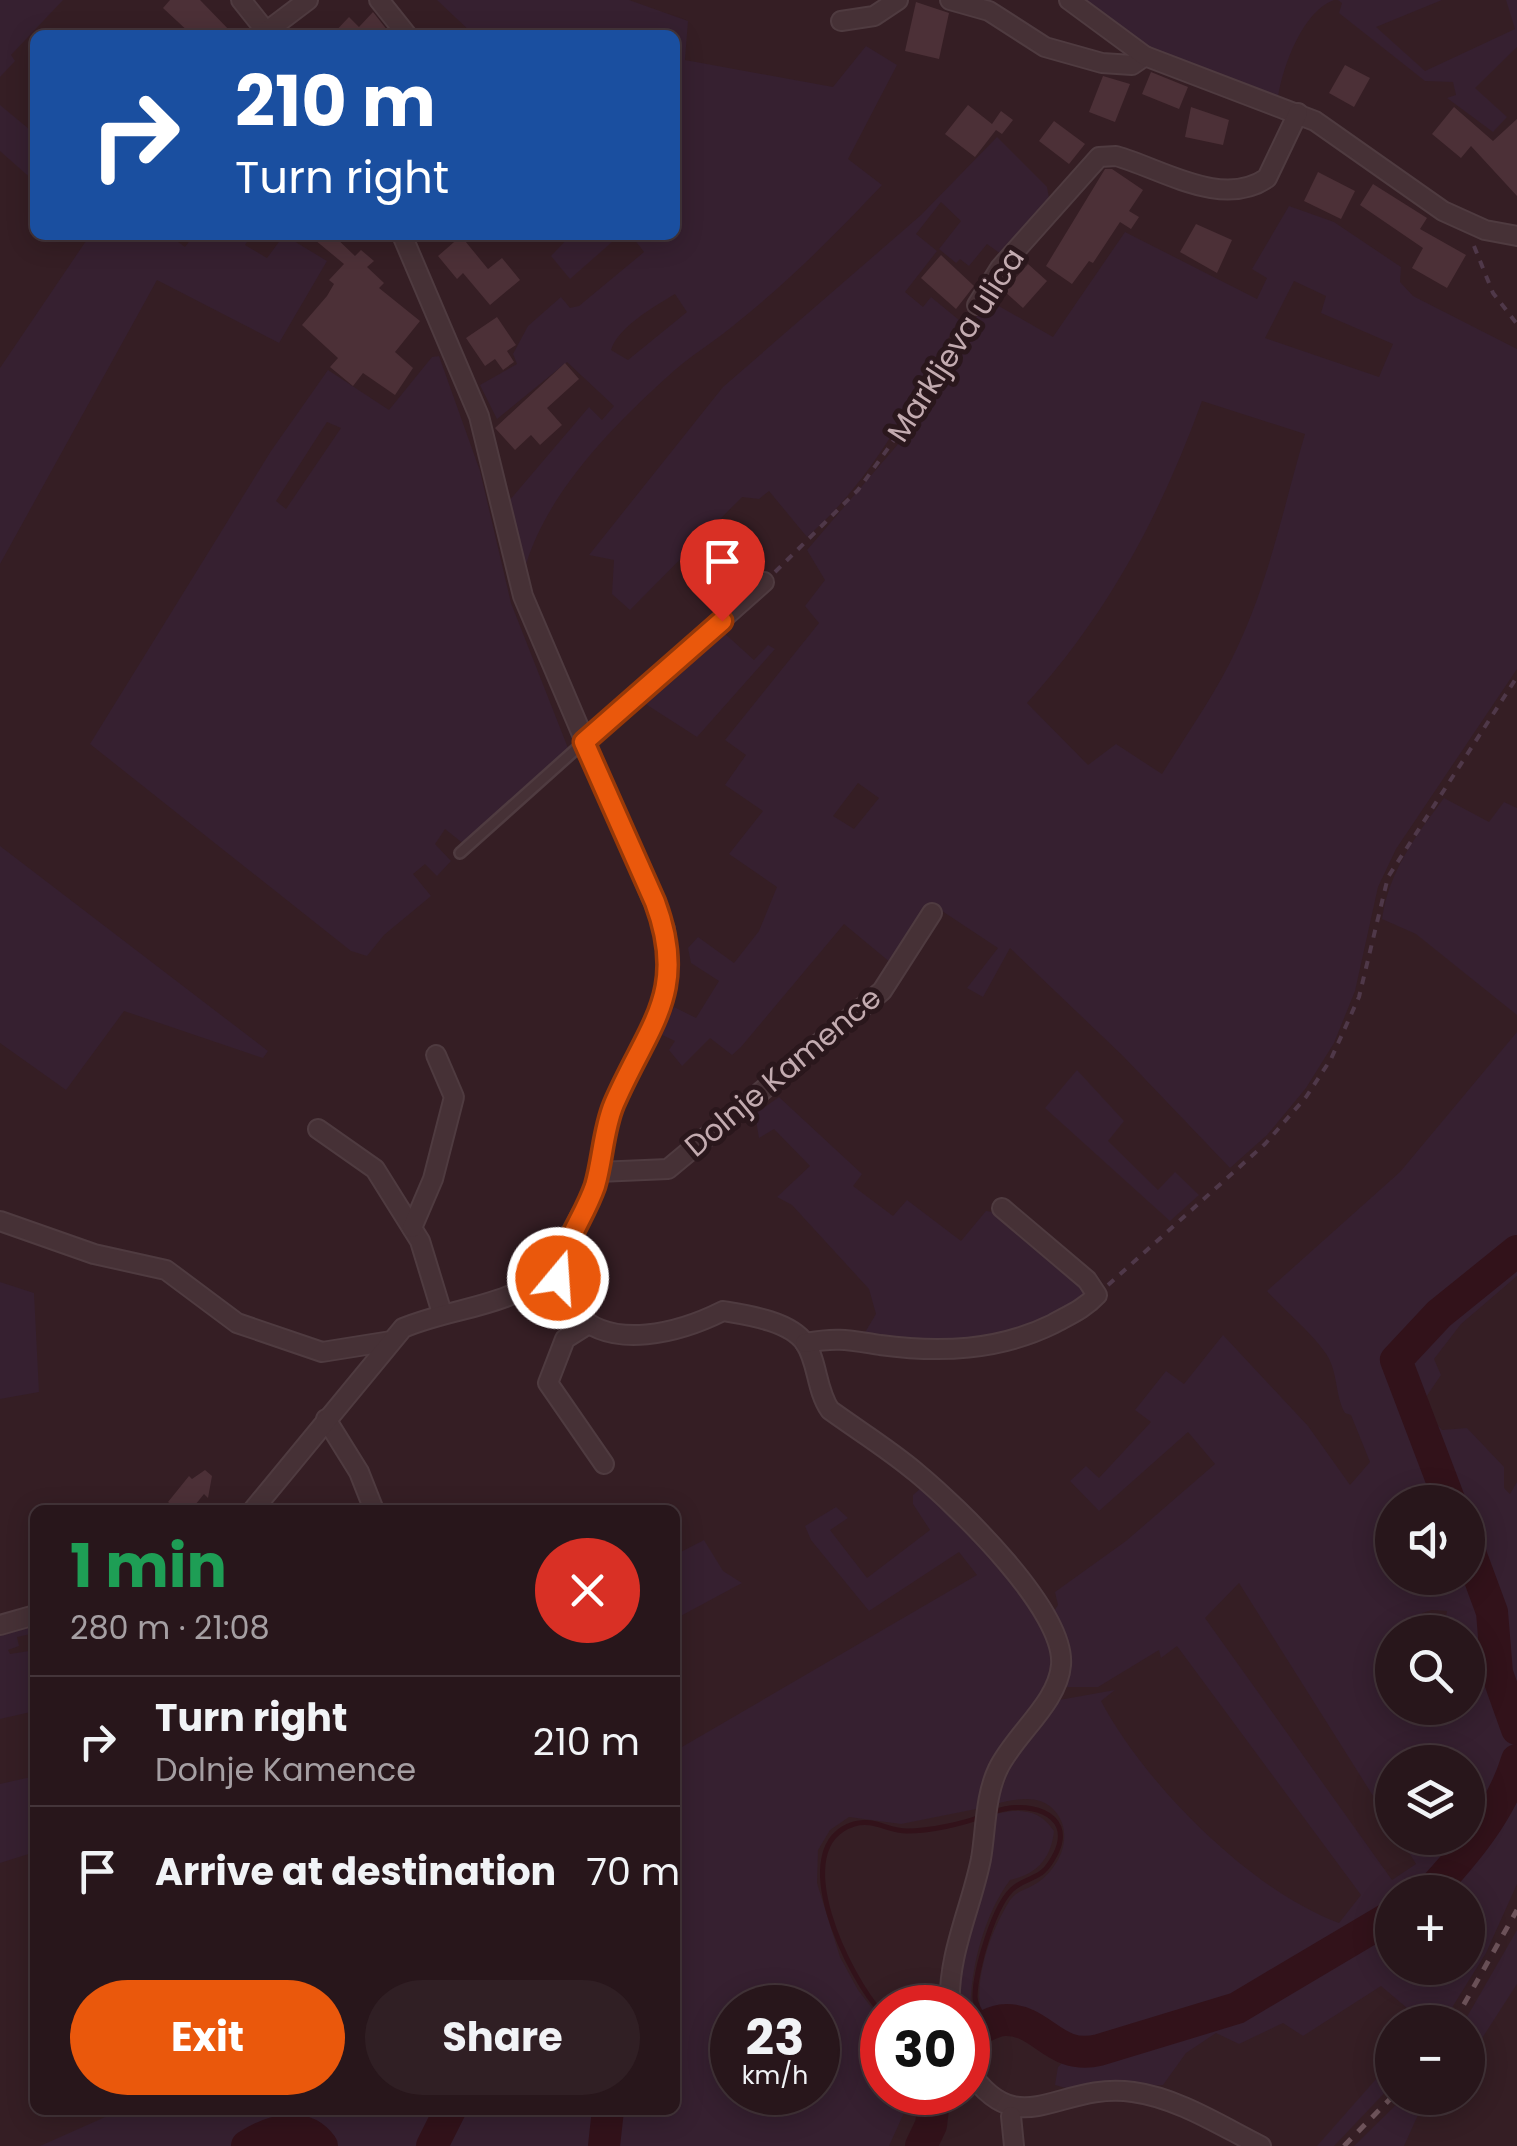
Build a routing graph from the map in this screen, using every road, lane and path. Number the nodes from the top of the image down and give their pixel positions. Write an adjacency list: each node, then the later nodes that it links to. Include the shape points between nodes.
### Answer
1 (240, 0): 8 (street)
2 (308, 0): 9 (street)
3 (379, 0): 10 (street)
4 (898, 0): 7 (street, via 874,16)
5 (950, 0): 11 (street, via 989,11 1044,46 1102,63 1132,65)
6 (1069, 0): 11 (street)
7 (842, 22)
8 (265, 30)
9 (272, 30)
10 (403, 30)
11 (1146, 56): 12 (street)
12 (1298, 113): 13 (street); 16 (street, Markljeva ulica, via 1267,178 1238,190 1099,157 1000,268)
13 (1464, 222): 14 (street); 17 (path, via 1493,293)
14 (1517, 236)
15 (404, 240): 20 (street, via 480,416 524,596)
16 (977, 305): 18 (path, Markljeva ulica, via 867,478)
17 (1517, 324)
18 (764, 582): 20 (street)
19 (1517, 678): 31 (path, via 1388,877 1359,997 1306,1098 1265,1144)
20 (584, 742): 21 (lane); 25 (street, via 655,902 669,959 667,992 612,1108)
21 (460, 853)
22 (932, 913): 25 (street, Dolnje Kamence, via 882,991 668,1169)
23 (436, 1055): 28 (street, via 454,1097 433,1179)
24 (318, 1129): 28 (street, via 375,1170)
25 (598, 1172): 29 (street)
26 (1002, 1208): 31 (street)
27 (0, 1221): 35 (street, via 94,1254 166,1270 238,1323 322,1352)
28 (412, 1228): 33 (street)
29 (560, 1260): 30 (street); 32 (street)
30 (522, 1294): 32 (street); 33 (street)
31 (1097, 1295): 36 (street, via 1022,1339 989,1347 881,1345 841,1336)
32 (565, 1300): 34 (street)
33 (442, 1314): 35 (street, via 404,1328)
34 (587, 1325): 36 (street, via 608,1335 628,1334 692,1326 723,1311 786,1329); 38 (street, via 566,1340 548,1384)
35 (391, 1341): 37 (street)
36 (805, 1343): 43 (street, via 830,1410 917,1473 964,1517 1031,1590 1058,1644 1055,1685 996,1772)
37 (326, 1419): 39 (street); 40 (street)
38 (604, 1464)
39 (257, 1505)
40 (372, 1505)
41 (30, 1616): 42 (street)
42 (0, 1625)
43 (951, 1985)
44 (990, 2105): 45 (street)
45 (1011, 2116): 46 (street); 47 (street, via 1046,2113 1092,2094 1135,2092 1186,2108)
46 (1014, 2146)
47 (1261, 2146)

